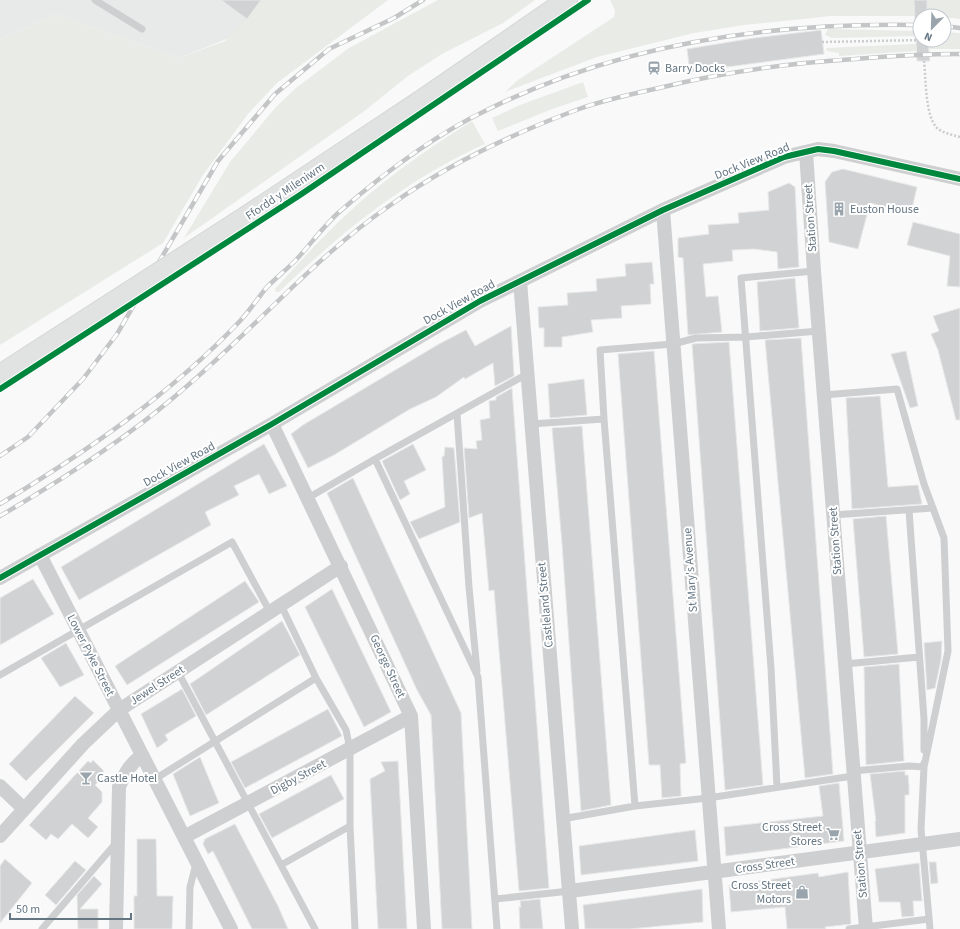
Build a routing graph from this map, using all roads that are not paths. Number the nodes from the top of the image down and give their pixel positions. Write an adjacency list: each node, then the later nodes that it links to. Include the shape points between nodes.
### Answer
1 (96, 0): 3 (lane)
2 (567, 0): 13 (street, Ffordd y Mileniwm, bridge, via 247,216)
3 (142, 30)
4 (806, 152): 5 (street, Dock View Road, via 818,149 851,154); 6 (street, Dock View Road, via 784,157); 7 (street, Station Street)
5 (960, 179)
6 (663, 210): 8 (street, Dock View Road); 11 (street, St Mary's Avenue)
7 (814, 270): 9 (street, Station Street); 10 (lane, via 741,278)
8 (520, 281): 12 (street, Castleland Street); 17 (street, Dock View Road, via 480,300)
9 (819, 331): 10 (lane); 14 (street, Station Street)
10 (746, 337): 11 (lane, via 696,338); 44 (lane, via 771,668)
11 (673, 344): 16 (lane, via 600,350); 45 (street, St Mary's Avenue)
12 (527, 374): 15 (lane); 18 (street, Castleland Street)
13 (0, 375)
14 (824, 395): 21 (lane, via 897,389); 23 (street, Station Street)
15 (457, 414): 19 (lane); 33 (lane)
16 (604, 419): 18 (lane); 47 (lane)
17 (272, 424): 20 (street, George Street); 24 (street, Dock View Road)
18 (531, 424): 49 (street, Castleland Street)
19 (375, 459): 20 (lane); 33 (lane)
20 (308, 498): 25 (street, George Street)
21 (933, 508): 22 (lane); 40 (lane, via 944,538 948,651)
22 (909, 510): 23 (lane); 29 (lane)
23 (833, 515): 30 (street, Station Street)
24 (40, 555): 26 (street, Dock View Road); 28 (street, Lower Pyke Street)
25 (341, 566): 27 (street, Jewel Street); 36 (street, George Street)
26 (0, 578)
27 (275, 608): 28 (lane, via 232,542); 31 (street, Jewel Street); 34 (lane)
28 (78, 631): 32 (lane); 35 (street, Lower Pyke Street)
29 (919, 657): 30 (lane); 40 (lane, via 924,720)
30 (845, 664): 41 (street, Station Street)
31 (178, 672): 35 (street, Jewel Street); 37 (lane)
32 (0, 675)
33 (478, 677): 61 (lane)
34 (316, 678): 37 (lane); 38 (lane, via 346,730)
35 (119, 710): 39 (street, Lower Pyke Street); 48 (street, Jewel Street, via 83,744)
36 (411, 716): 38 (street, Digby Street); 70 (street, George Street)
37 (216, 741): 42 (lane); 46 (lane)
38 (350, 749): 46 (street, Digby Street); 50 (lane)
39 (142, 755): 42 (street, Lower Pyke Street); 54 (street, via 132,762 119,787)
40 (924, 767): 41 (lane, via 909,766); 55 (lane)
41 (853, 774): 44 (lane); 56 (street, Station Street)
42 (155, 779): 52 (street, Lower Pyke Street)
43 (0, 786): 48 (street)
44 (777, 787): 45 (lane)
45 (708, 798): 47 (lane); 59 (street, St Mary's Avenue)
46 (248, 804): 52 (street, Digby Street); 58 (lane)
47 (635, 806): 49 (lane)
48 (24, 809): 51 (street, Jewel Street)
49 (562, 819): 60 (street, Castleland Street)
50 (350, 826): 58 (lane); 69 (lane)
51 (0, 836)
52 (184, 837): 57 (street, Lower Pyke Street)
53 (960, 839): 55 (street, Cross Street)
54 (117, 842): 64 (lane); 65 (street)
55 (922, 844): 56 (street, Cross Street); 62 (lane)
56 (859, 852): 59 (street, Cross Street); 63 (street, Station Street)
57 (196, 862): 66 (lane, via 190,887); 67 (street, Lower Pyke Street)
58 (281, 865): 68 (lane)
59 (713, 872): 60 (street, Cross Street); 73 (street, St Mary's Avenue)
60 (570, 891): 61 (lane); 72 (street, Castleland Street)
61 (495, 899): 71 (lane)
62 (929, 919): 63 (lane); 75 (lane)
63 (866, 928): 74 (lane)
64 (42, 929)
65 (116, 929)
66 (189, 929)
67 (231, 929)
68 (314, 929)
69 (355, 929)
70 (424, 929)
71 (497, 929)
72 (572, 929)
73 (719, 929)
74 (849, 929)
75 (930, 929)

